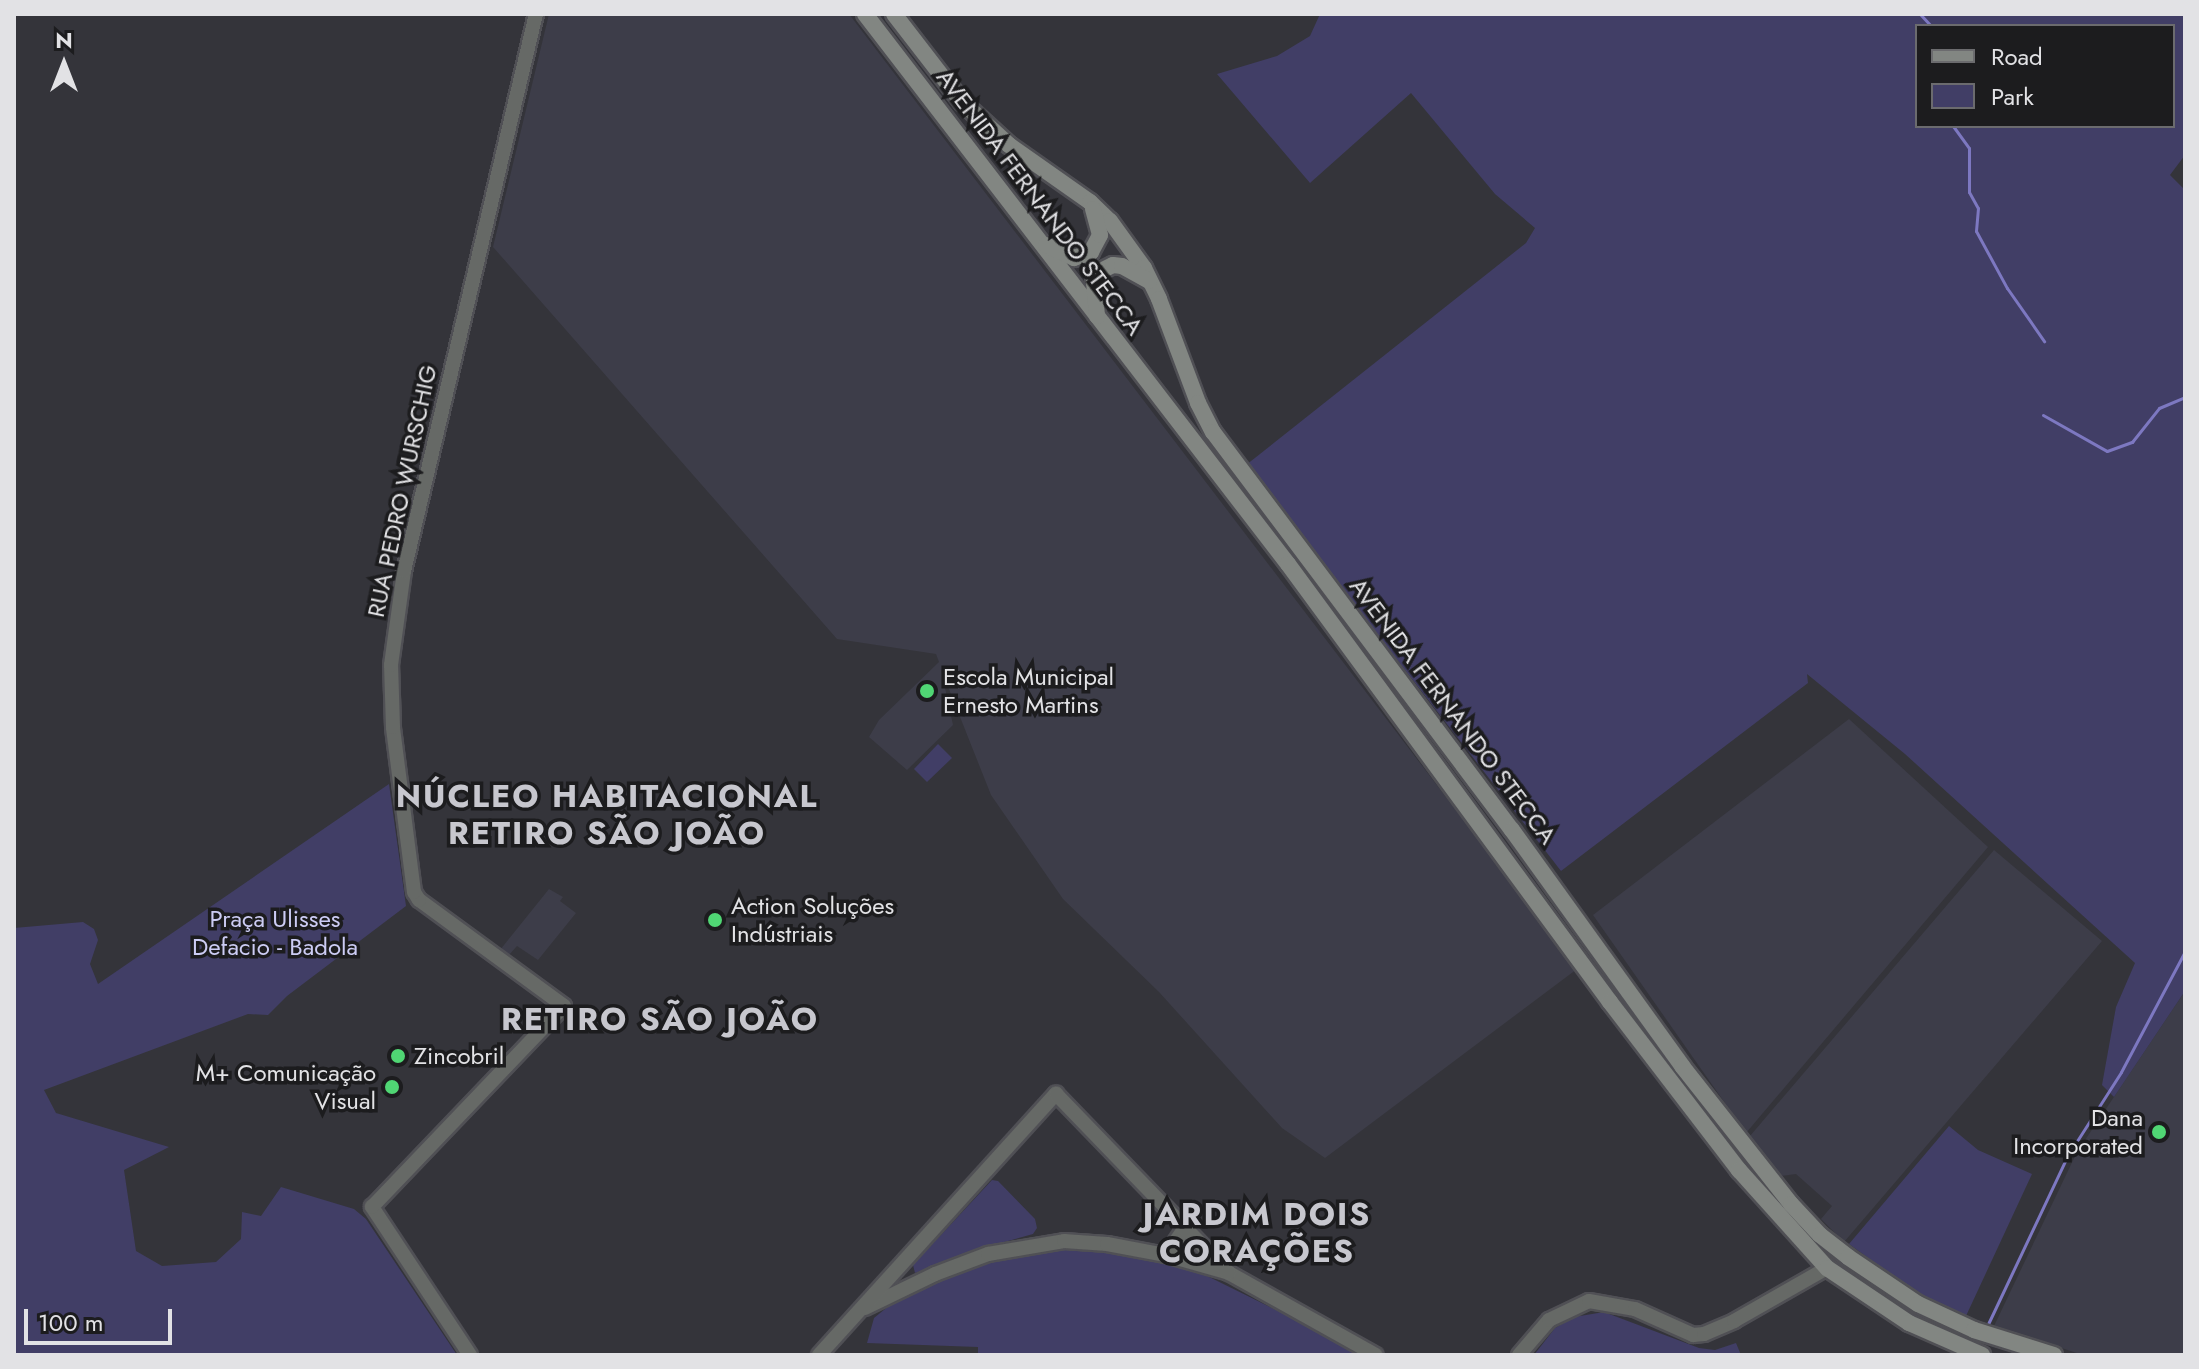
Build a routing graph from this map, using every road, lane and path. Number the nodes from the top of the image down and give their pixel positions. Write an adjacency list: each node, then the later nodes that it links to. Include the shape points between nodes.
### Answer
1 (536, 14): 18 (street, RUA PEDRO WURSCHIG, via 404,571 392,681 414,892 564,1006 372,1207)
2 (865, 14): 5 (main road, AVENIDA FERNANDO STECCA)
3 (894, 14): 4 (main road, AVENIDA FERNANDO STECCA, via 962,102 1009,145)
4 (1090, 202): 5 (main road, via 1100,230 1091,252 1067,256); 6 (main road, AVENIDA FERNANDO STECCA, via 1110,221)
5 (1038, 239): 7 (main road, AVENIDA FERNANDO STECCA)
6 (1151, 282): 7 (main road, via 1122,266 1106,268 1094,283); 9 (main road, AVENIDA FERNANDO STECCA, via 1213,432)
7 (1097, 317): 8 (main road, AVENIDA FERNANDO STECCA, via 1288,564)
8 (1610, 1002): 9 (main road, via 1624,994); 14 (main road, AVENIDA FERNANDO STECCA, via 1739,1170)
9 (1649, 1018): 11 (main road, AVENIDA FERNANDO STECCA, via 1753,1160)
10 (1184, 1229): 12 (street); 13 (street, via 1056,1094); 15 (street)
11 (1820, 1235): 14 (main road); 23 (main road, AVENIDA FERNANDO STECCA, via 1918,1304 1974,1330)
12 (1166, 1255): 15 (street); 16 (street, via 1064,1241 988,1254)
13 (902, 1264): 16 (street); 17 (street)
14 (1827, 1268): 21 (street, via 1704,1334 1693,1335 1635,1309 1589,1301 1549,1320); 22 (main road, AVENIDA FERNANDO STECCA, via 1909,1323)
15 (1229, 1273): 20 (street)
16 (916, 1283): 17 (street)
17 (858, 1312): 19 (street)
18 (470, 1355)
19 (819, 1355)
20 (1376, 1355)
21 (1519, 1355)
22 (1982, 1355)
23 (2054, 1355)

